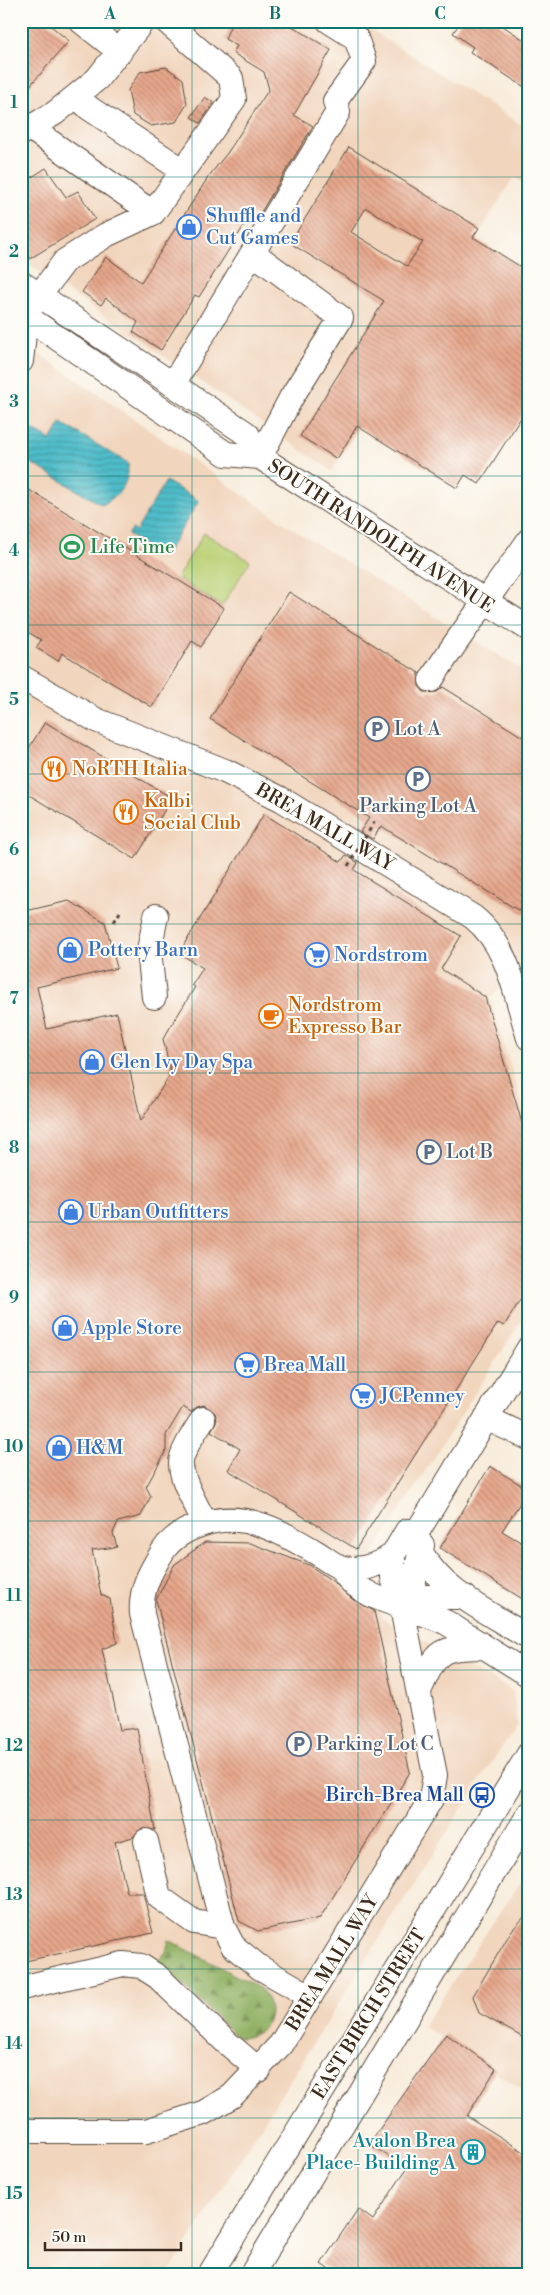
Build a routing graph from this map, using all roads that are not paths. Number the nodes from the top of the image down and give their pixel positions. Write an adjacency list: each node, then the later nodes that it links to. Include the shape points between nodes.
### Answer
1 (81, 21): 5 (street)
2 (144, 21): 5 (street)
3 (166, 21): 8 (street, via 231,78 234,99)
4 (329, 21): 10 (street, via 356,38 364,61 335,101 338,112)
5 (120, 52): 6 (street, via 97,80)
6 (77, 96): 7 (street, via 55,114); 8 (street, via 89,108)
7 (25, 131): 9 (street)
8 (182, 170): 9 (street)
9 (153, 212): 11 (street, via 106,235 64,261)
10 (253, 253): 14 (street); 15 (street, via 341,318 291,398)
11 (31, 289): 12 (street); 14 (street, SOUTH RANDOLPH AVENUE)
12 (23, 316): 13 (street); 15 (street, SOUTH RANDOLPH AVENUE, via 226,454)
13 (21, 361)
14 (173, 384): 15 (street, SOUTH RANDOLPH AVENUE, via 247,434)
15 (260, 458): 17 (street, SOUTH RANDOLPH AVENUE)
16 (529, 540): 17 (street)
17 (486, 603): 18 (street, SOUTH RANDOLPH AVENUE); 20 (street)
18 (529, 629)
19 (21, 677): 23 (street, BREA MALL WAY, via 96,720 225,771 281,799 473,917 500,949)
20 (437, 683)
21 (156, 916): 22 (street, via 149,950)
22 (154, 997)
23 (529, 1038)
24 (529, 1348): 25 (street)
25 (486, 1418): 27 (street); 29 (street)
26 (203, 1419): 28 (street, via 181,1458 181,1466)
27 (528, 1440)
28 (205, 1523): 32 (street, via 227,1520 262,1523); 42 (street, via 186,1529 166,1547 146,1579 141,1598 142,1614)
29 (419, 1529): 30 (street); 31 (street, via 407,1531)
30 (421, 1552): 33 (street, via 436,1575); 34 (street)
31 (393, 1555): 32 (street, via 357,1570); 34 (street, BREA MALL WAY, via 393,1578)
32 (341, 1568): 34 (street, via 356,1585)
33 (465, 1597): 34 (street, via 425,1597); 35 (street)
34 (402, 1608): 36 (street, via 432,1616); 38 (street, BREA MALL WAY)
35 (529, 1638)
36 (484, 1647): 37 (street); 38 (street, via 452,1647 442,1652 433,1661)
37 (529, 1675)
38 (420, 1689): 44 (street, BREA MALL WAY, via 435,1775 430,1799)
39 (529, 1754): 47 (street, EAST BIRCH STREET)
40 (529, 1814): 48 (street, EAST BIRCH STREET)
41 (146, 1841): 42 (street, via 159,1897 194,1922)
42 (223, 1927): 44 (street, via 233,1946 259,1967)
43 (21, 1988): 45 (street, via 122,1964 141,1966 158,1977)
44 (310, 1996): 45 (street, BREA MALL WAY, via 281,2044)
45 (259, 2070): 46 (street, BREA MALL WAY, via 217,2107 146,2131)
46 (21, 2131)
47 (210, 2274)
48 (252, 2274)

